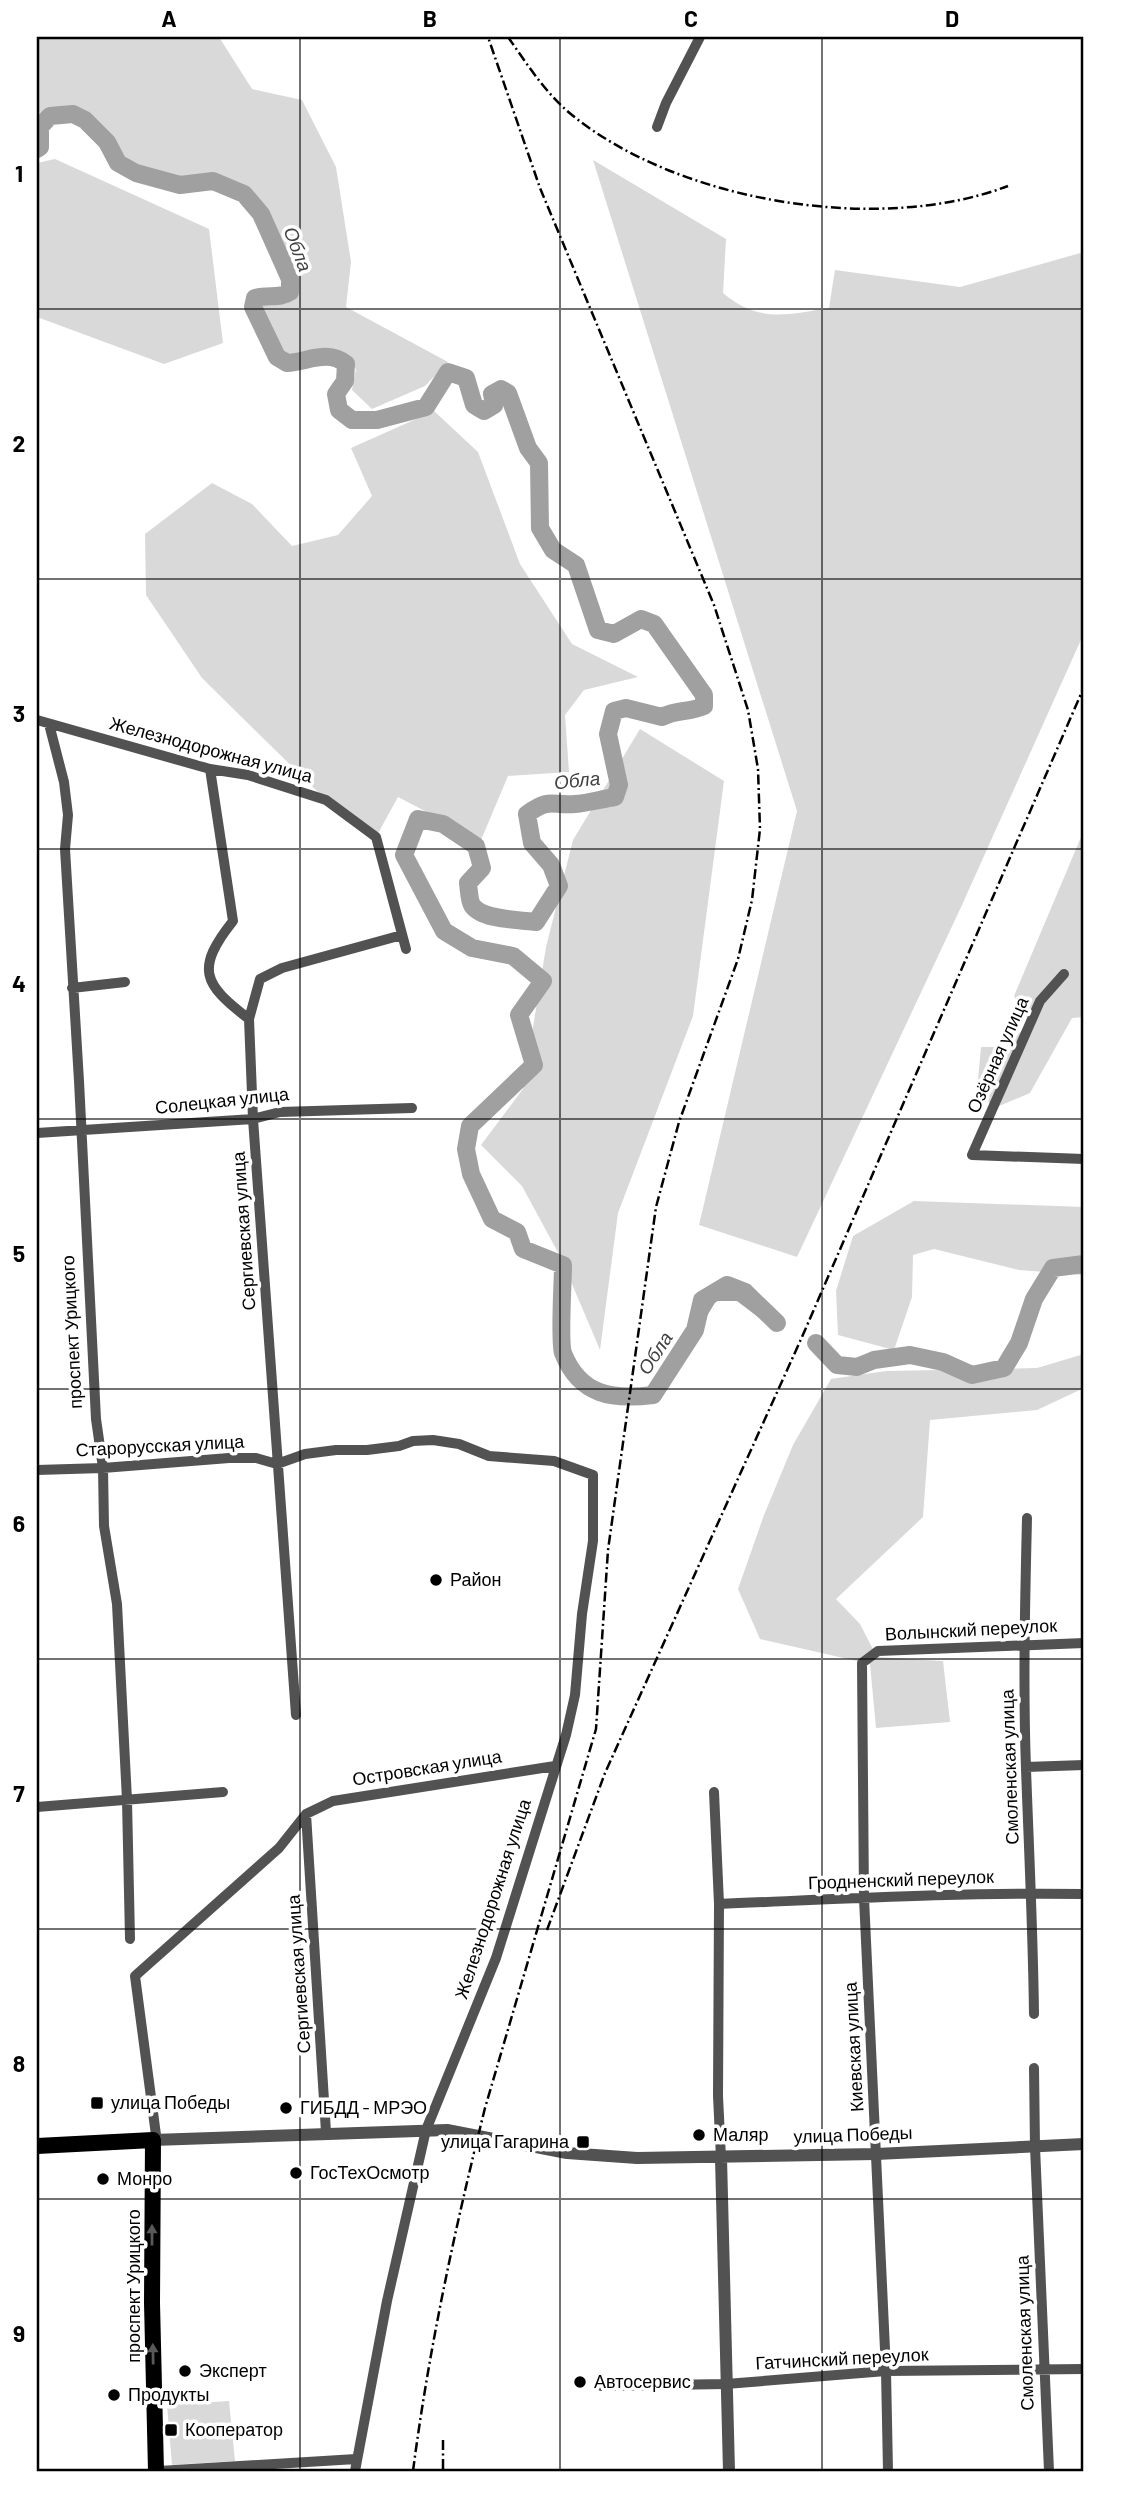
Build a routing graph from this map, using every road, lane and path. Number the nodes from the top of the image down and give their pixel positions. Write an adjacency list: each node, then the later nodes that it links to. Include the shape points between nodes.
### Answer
1 (700, 37): 2 (street)
2 (657, 127)
3 (37, 720): 4 (street, Железнодорожная улица)
4 (49, 724): 5 (street, Железнодорожная улица); 10 (street, проспект Урицкого, via 68,815 65,849)
5 (211, 769): 6 (street, Железнодорожная улица, via 248,775 326,800 376,837); 11 (street, via 233,921 208,959 213,986)
6 (402, 935): 7 (street, Железнодорожная улица); 11 (street, Сергиевская улица, via 282,968 260,979)
7 (406, 949)
8 (1064, 974): 16 (street, Озёрная улица, via 1040,1001 972,1155)
9 (125, 982): 10 (street)
10 (72, 988): 14 (street, проспект Урицкого)
11 (249, 1019): 13 (street, Сергиевская улица)
12 (412, 1108): 13 (street, Солецкая улица, via 280,1112)
13 (253, 1119): 14 (street, Солецкая улица); 18 (street, Сергиевская улица)
14 (80, 1131): 15 (street, Солецкая улица); 19 (street, проспект Урицкого, via 96,1419)
15 (37, 1133)
16 (1084, 1159)
17 (489, 1456): 18 (street, Старорусская улица, via 433,1440 305,1454); 27 (street, Железнодорожная улица, via 554,1461 593,1475 593,1541 575,1695)
18 (277, 1464): 19 (street, Старорусская улица, via 256,1458); 25 (street, Сергиевская улица)
19 (103, 1468): 20 (street, Старорусская улица); 31 (street, проспект Урицкого, via 104,1526 117,1604)
20 (37, 1470)
21 (1027, 1518): 23 (street, Смоленская улица)
22 (1084, 1643): 23 (street, Волынский переулок)
23 (1025, 1645): 24 (street, Волынский переулок, via 878,1651); 28 (street, Смоленская улица)
24 (862, 1663): 36 (street, Киевская улица)
25 (296, 1716)
26 (1084, 1765): 28 (street)
27 (555, 1766): 33 (street, Островская улица, via 333,1801); 41 (street, Железнодорожная улица, via 496,1958)
28 (1026, 1768): 34 (street, Смоленская улица)
29 (223, 1792): 31 (street)
30 (714, 1792): 37 (street)
31 (127, 1800): 32 (street); 38 (street, проспект Урицкого)
32 (37, 1807)
33 (306, 1814): 42 (street, Сергиевская улица); 43 (street, проспект Урицкого, via 279,1848 135,1976 156,2135)
34 (1032, 1893): 35 (street, Гродненский переулок); 36 (street, Гродненский переулок); 39 (street, Смоленская улица)
35 (1084, 1894)
36 (864, 1898): 37 (street, Гродненский переулок); 47 (street, Киевская улица)
37 (719, 1904): 48 (street)
38 (130, 1939)
39 (1034, 2014)
40 (1034, 2068): 46 (street, Смоленская улица)
41 (426, 2130): 42 (street, улица Победы); 48 (street, улица Победы, via 567,2153); 54 (street, Железнодорожная улица)
42 (326, 2132): 43 (street, улица Победы)
43 (153, 2140): 45 (main road, улица Победы); 55 (main road, проспект Урицкого, one-way to 43)
44 (1084, 2144): 46 (street, улица Победы)
45 (37, 2146)
46 (1035, 2147): 47 (street, улица Победы); 50 (street, Смоленская улица)
47 (876, 2154): 48 (street, улица Победы); 51 (street, Киевская улица)
48 (721, 2158): 52 (street)
49 (1084, 2369): 50 (street, Гатчинский переулок)
50 (1044, 2370): 51 (street, Гатчинский переулок); 58 (street, Смоленская улица)
51 (886, 2371): 52 (street, Гатчинский переулок); 57 (street, Киевская улица)
52 (726, 2384): 53 (street, Гатчинский переулок); 56 (street)
53 (601, 2386)
54 (355, 2465): 55 (street)
55 (158, 2471)
56 (729, 2471)
57 (888, 2471)
58 (1049, 2471)

